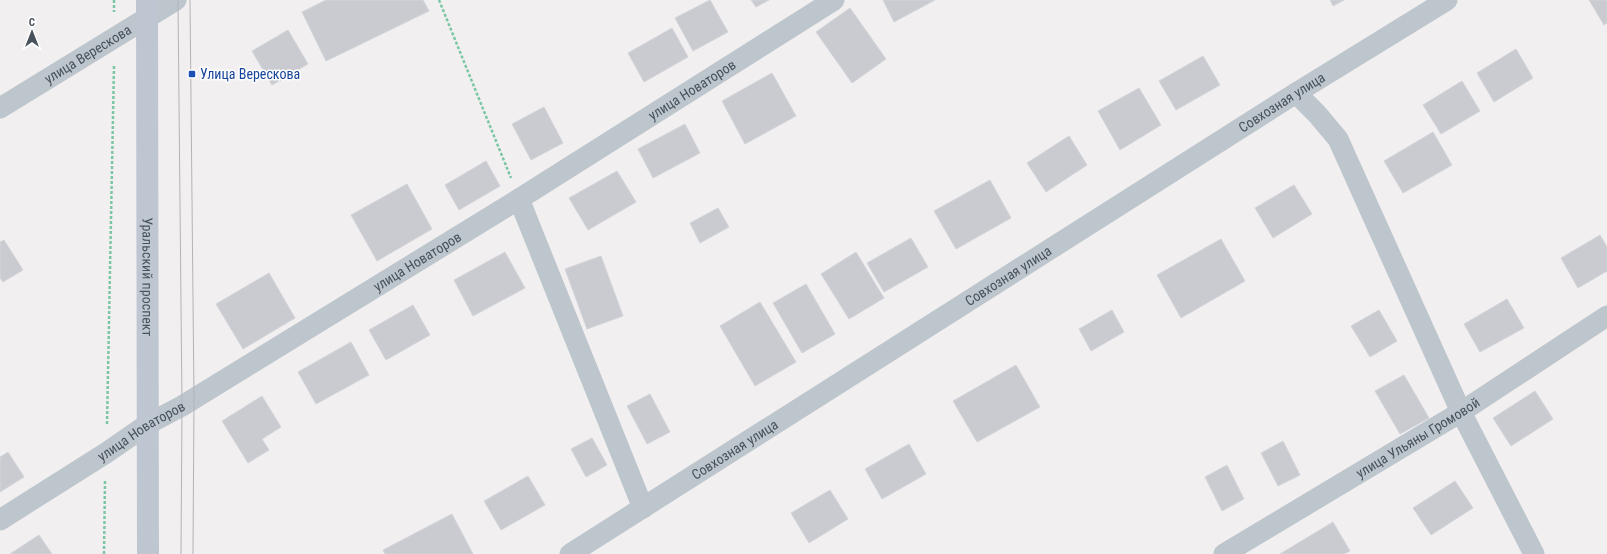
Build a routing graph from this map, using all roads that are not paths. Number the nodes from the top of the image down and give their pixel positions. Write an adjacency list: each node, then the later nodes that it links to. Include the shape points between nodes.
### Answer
1 (176, 0): 4 (street, улица Верескова)
2 (834, 0): 7 (street, улица Новаторов)
3 (1447, 0): 5 (street, Совхозная улица)
4 (147, 9): 6 (street, улица Верескова, via 114,39); 10 (main road, Уральский проспект)
5 (1296, 93): 9 (street, via 1338,139); 11 (street, Совхозная улица)
6 (0, 108)
7 (519, 199): 10 (street, улица Новаторов, via 182,406); 11 (street)
8 (1607, 316): 9 (street, улица Ульяны Громовой)
9 (1462, 412): 15 (street, улица Ульяны Громовой); 16 (street)
10 (148, 424): 12 (street, улица Новаторов); 13 (main road, Уральский проспект)
11 (643, 508): 14 (street, Совхозная улица)
12 (0, 520)
13 (148, 554)
14 (570, 554)
15 (1224, 554)
16 (1534, 554)

